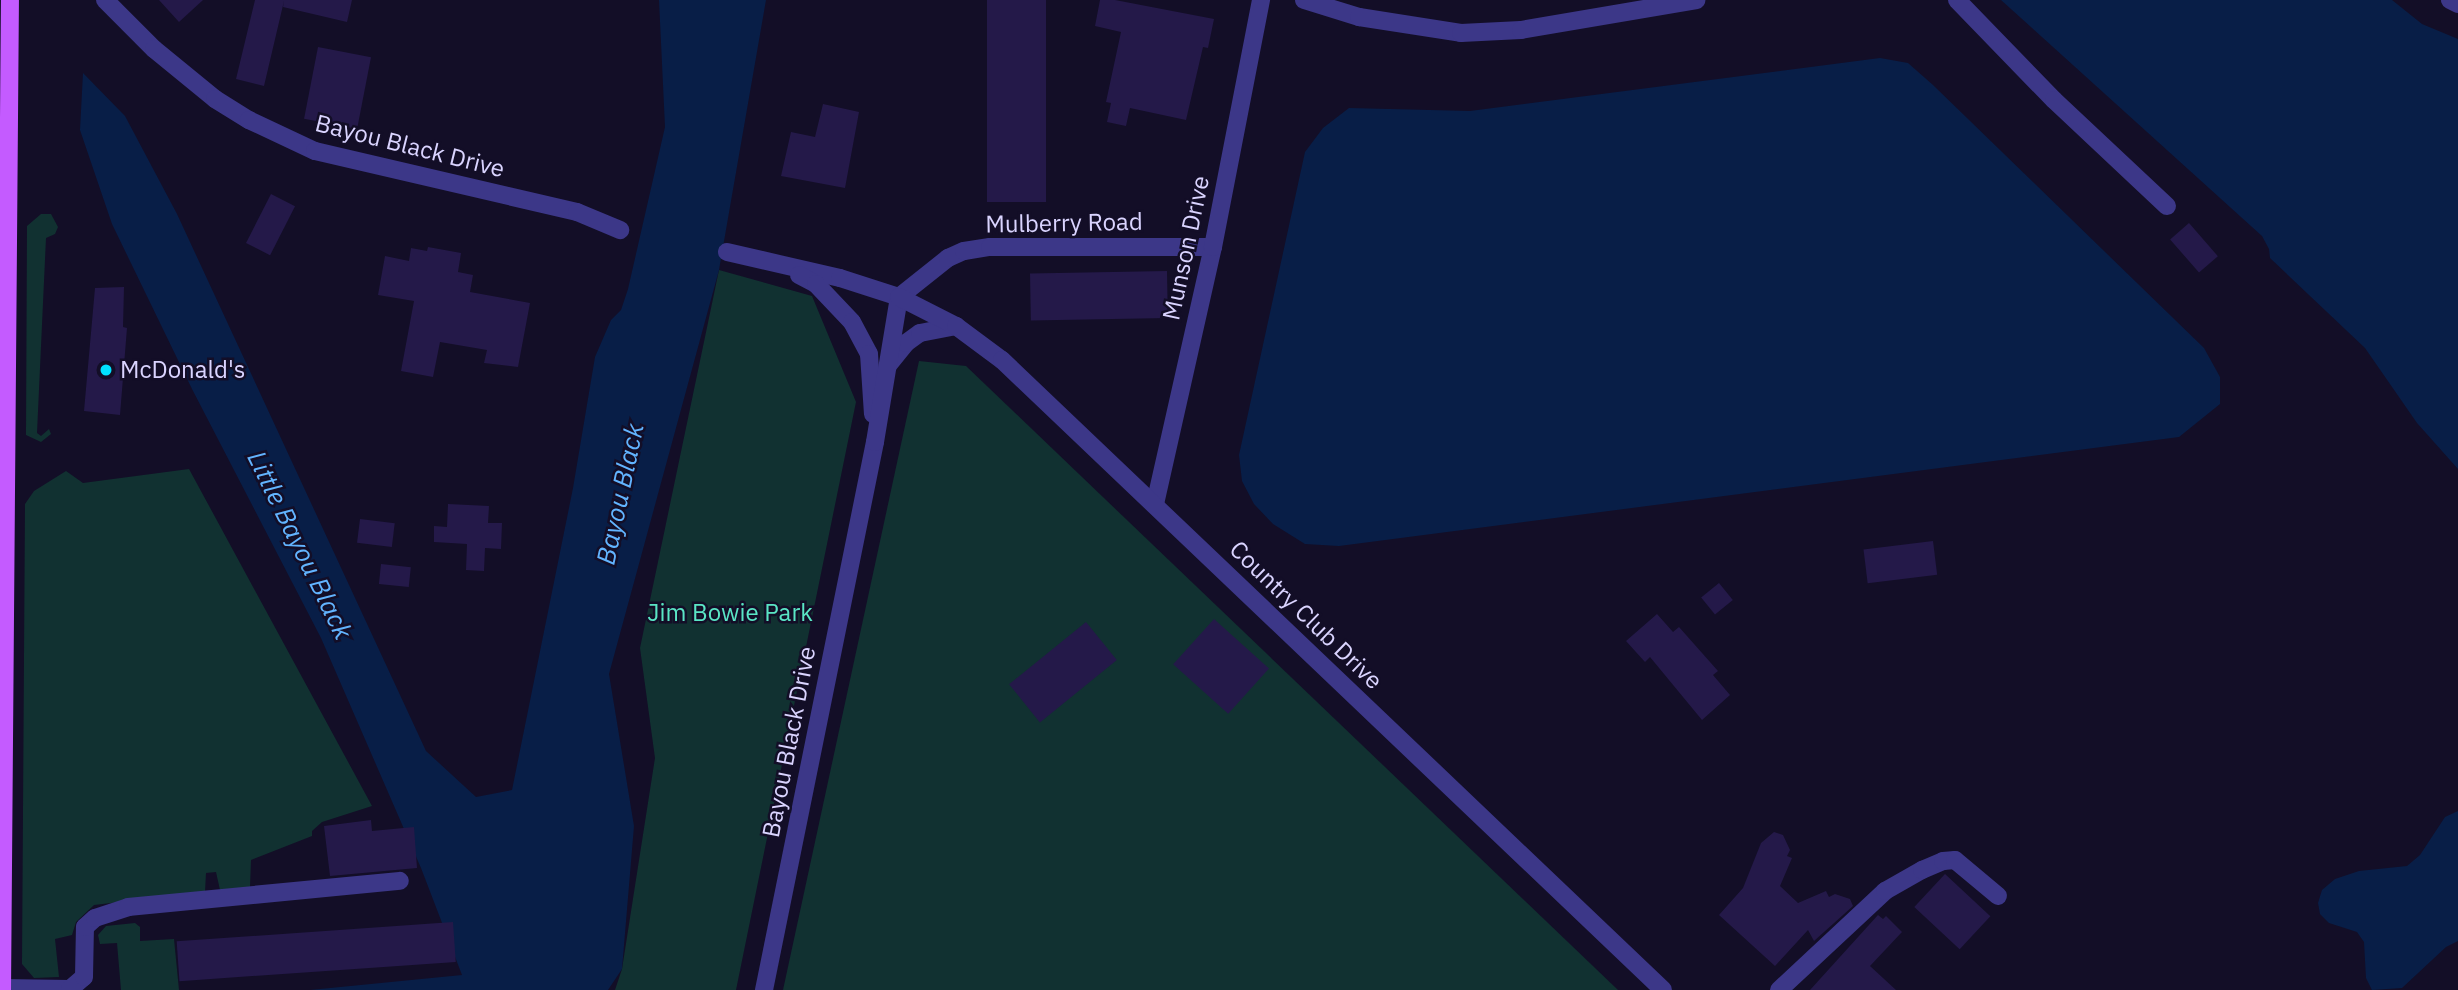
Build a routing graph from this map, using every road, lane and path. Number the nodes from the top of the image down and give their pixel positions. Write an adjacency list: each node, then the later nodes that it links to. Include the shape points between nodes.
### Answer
1 (10, 0): 10 (main road)
2 (104, 0): 12 (street, Bayou Black Drive, via 215,99 315,151 577,212)
3 (1261, 0): 13 (street, Munson Drive)
4 (1304, 0): 9 (street, via 1359,18 1461,33 1521,30)
5 (1696, 0): 9 (street)
6 (1957, 0): 11 (street)
7 (2450, 0): 8 (street)
8 (2458, 4)
9 (1597, 8)
10 (4, 92): 15 (main road)
11 (2167, 206)
12 (620, 230)
13 (1213, 247): 17 (street, Mulberry Road, via 990,247 964,251 948,258); 22 (street, Munson Drive)
14 (727, 253): 16 (street)
15 (4, 257): 21 (main road)
16 (784, 266): 17 (street); 20 (street, via 828,294 852,322 869,354)
17 (899, 297): 18 (street, Country Club Drive); 19 (street, Bayou Black Drive)
18 (956, 326): 19 (street, via 920,333); 22 (street, Country Club Drive, via 1002,360)
19 (889, 364): 20 (street, Bayou Black Drive)
20 (875, 442): 27 (street, Bayou Black Drive)
21 (3, 474): 25 (main road)
22 (1155, 504): 28 (street, Country Club Drive)
23 (400, 881): 26 (street, via 128,907 95,918 85,927 84,977 70,989)
24 (1998, 896): 29 (street, via 1955,860 1922,870 1885,891)
25 (1, 969): 26 (main road)
26 (2, 989)
27 (764, 990)
28 (1663, 990)
29 (1779, 990)

